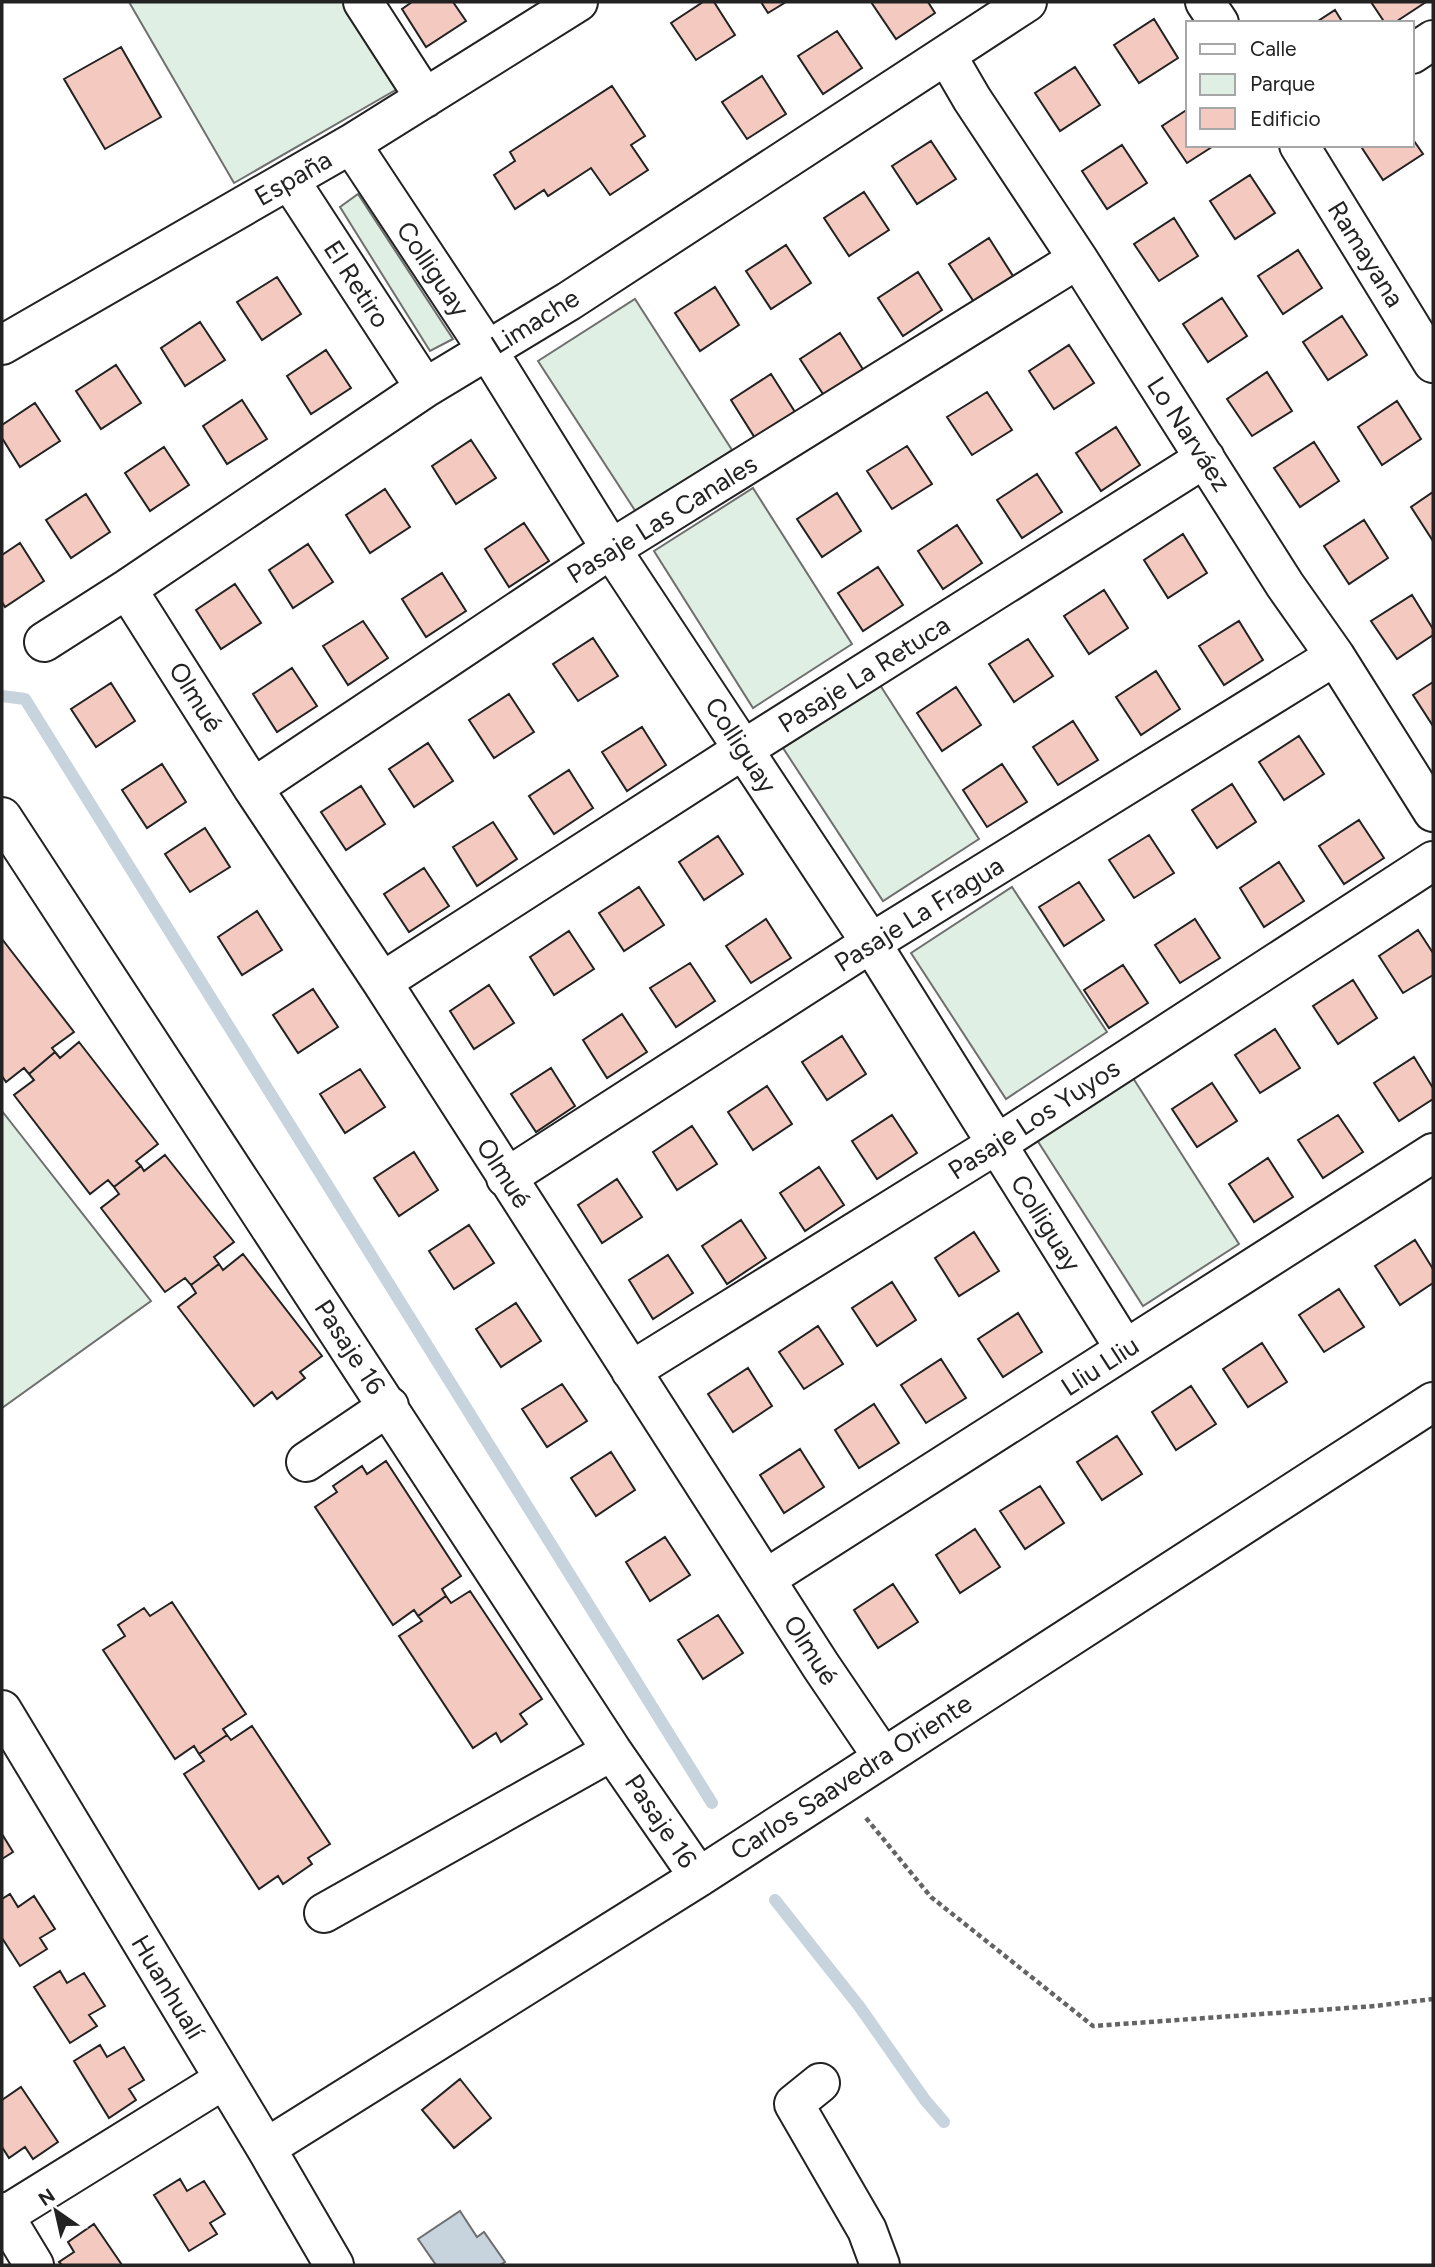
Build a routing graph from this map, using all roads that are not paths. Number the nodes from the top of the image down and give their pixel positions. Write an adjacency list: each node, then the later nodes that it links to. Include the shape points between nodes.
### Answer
1 (363, 2): 9 (street)
2 (578, 2): 9 (street, España)
3 (1027, 2): 8 (street, Limache)
4 (1205, 2): 5 (street)
5 (1218, 21)
6 (1433, 40): 7 (street)
7 (1414, 53)
8 (947, 56): 13 (street, Lo Narváez); 15 (street, Limache)
9 (425, 98): 10 (street, España)
10 (351, 144): 12 (street, España); 15 (street, Colliguay)
11 (1300, 147): 16 (street, Ramayana)
12 (290, 181): 14 (street, España); 17 (street, El Retiro)
13 (1078, 259): 18 (street, Lo Narváez); 19 (street, Pasaje Las Canales)
14 (2, 345)
15 (488, 351): 17 (street, Limache); 19 (street, Colliguay)
16 (1431, 354)
17 (425, 388): 20 (street, Limache)
18 (1205, 458): 22 (street, Lo Narváez); 23 (street, Pasaje La Retuca)
19 (611, 549): 23 (street, Colliguay); 24 (street, Pasaje Las Canales)
20 (127, 589): 21 (street, Limache); 24 (street, Olmué)
21 (44, 642)
22 (1335, 656): 25 (street, Lo Narváez); 28 (street, Pasaje La Fragua)
23 (744, 749): 28 (street, Colliguay); 29 (street, Pasaje La Retuca)
24 (253, 788): 29 (street, Olmué)
25 (1433, 812)
26 (2, 817): 36 (street, Pasaje 16)
27 (1433, 861): 30 (street, Pasaje Los Yuyos)
28 (871, 943): 30 (street, Colliguay); 32 (street, Pasaje La Fragua)
29 (382, 982): 32 (street, Olmué)
30 (997, 1144): 33 (street, Colliguay); 34 (street, Pasaje Los Yuyos)
31 (1433, 1153): 33 (street, Lliu Lliu)
32 (506, 1178): 34 (street, Olmué)
33 (1125, 1349): 38 (street, Lliu Lliu)
34 (631, 1371): 38 (street, Olmué)
35 (1433, 1402): 41 (street, Carlos Saavedra Oriente)
36 (389, 1406): 37 (street); 40 (street, Pasaje 16)
37 (306, 1462)
38 (766, 1578): 41 (street, Olmué)
39 (2, 1710): 44 (street, Huanhualí)
40 (612, 1751): 42 (street, Pasaje 16); 43 (street)
41 (882, 1756): 42 (street, Carlos Saavedra Oriente)
42 (699, 1877): 46 (street, Carlos Saavedra Oriente)
43 (324, 1913)
44 (223, 2080): 46 (street, Huanhualí); 47 (street)
45 (820, 2083): 50 (street, via 794,2104 867,2230)
46 (266, 2148): 49 (street, Huanhualí)
47 (2, 2215): 48 (street)
48 (34, 2265)
49 (334, 2265)
50 (880, 2265)

